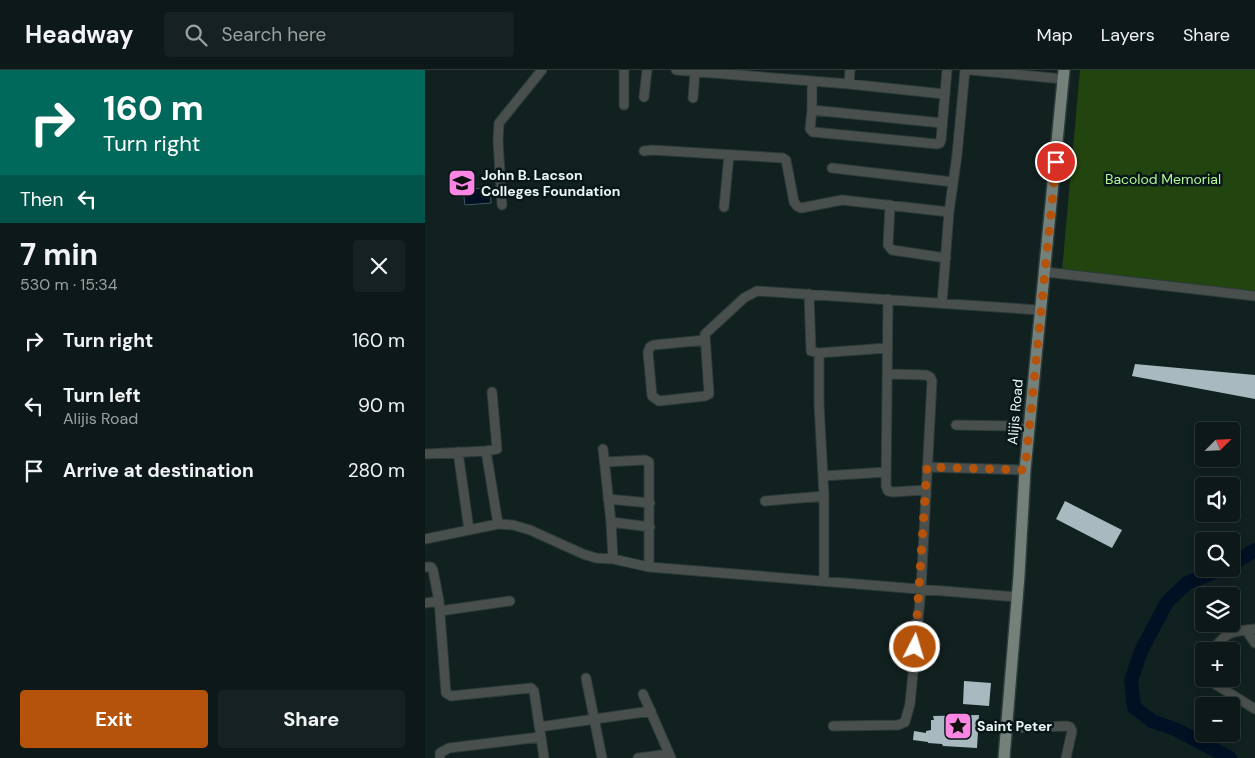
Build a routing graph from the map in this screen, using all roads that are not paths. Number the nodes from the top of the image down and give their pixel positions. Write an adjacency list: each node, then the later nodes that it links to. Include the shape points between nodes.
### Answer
1 (542, 70): 23 (street, via 499,123)
2 (624, 70): 16 (street)
3 (647, 70): 14 (street)
4 (676, 70): 9 (street)
5 (850, 70): 12 (street)
6 (947, 70): 13 (street)
7 (965, 70): 22 (street)
8 (971, 70): 10 (street)
9 (695, 72): 11 (street); 15 (street)
10 (1064, 74): 28 (main road, Alijis Road)
11 (812, 81): 12 (street); 17 (street)
12 (849, 84): 13 (street)
13 (944, 94): 18 (street)
14 (644, 97)
15 (693, 98)
16 (624, 105)
17 (812, 110): 18 (street); 18 (street, via 810,129 813,132 940,143)
18 (942, 123)
19 (644, 151): 20 (street)
20 (729, 155): 24 (street, via 787,160 794,202 801,208 842,200); 25 (street)
21 (832, 168): 22 (street)
22 (953, 182): 26 (street)
23 (502, 205)
24 (890, 205): 26 (street); 27 (street, via 889,248)
25 (724, 207)
26 (949, 212): 27 (street)
27 (946, 258): 32 (street)
28 (1046, 272): 30 (street); 33 (main road, Alijis Road)
29 (809, 294): 31 (street); 34 (street, via 757,291 744,298 709,329); 36 (street, via 810,347 811,351)
30 (1255, 296)
31 (888, 299): 32 (street); 35 (street)
32 (942, 303): 33 (street)
33 (1040, 310): 40 (main road, Alijis Road)
34 (705, 340): 34 (street, via 709,394 655,400 652,396 650,347)
35 (887, 348): 36 (street); 37 (street)
36 (819, 353): 49 (street)
37 (887, 374): 46 (street, via 926,375 932,381); 48 (street)
38 (492, 392): 42 (street, via 498,446)
39 (956, 425): 40 (street, via 1012,426)
40 (1028, 430): 47 (main road, Alijis Road)
41 (603, 449): 45 (street)
42 (486, 451): 43 (street); 56 (street)
43 (458, 452): 44 (street); 58 (street)
44 (425, 454)
45 (605, 462): 52 (street); 54 (street, via 649,462)
46 (927, 467): 47 (street); 50 (street)
47 (1025, 470): 65 (main road, Alijis Road)
48 (885, 472): 49 (street); 50 (street, via 888,491)
49 (823, 476): 51 (street)
50 (926, 490): 64 (street)
51 (824, 496): 53 (street); 63 (street)
52 (608, 499): 54 (street); 55 (street)
53 (765, 501)
54 (649, 503): 57 (street)
55 (611, 522): 57 (street); 60 (street)
56 (498, 524): 58 (street); 60 (street, via 530,530 596,558)
57 (650, 527): 61 (street)
58 (469, 530): 59 (street)
59 (425, 539)
60 (613, 559): 61 (street)
61 (649, 566): 63 (street)
62 (425, 567): 66 (street, via 433,570)
63 (824, 581): 64 (street)
64 (921, 589): 65 (street); 79 (street, via 910,704 905,722 898,725)
65 (1017, 597): 80 (main road, Alijis Road)
66 (439, 601): 68 (street); 69 (street)
67 (510, 601): 69 (street)
68 (425, 603)
69 (440, 612): 81 (street, via 446,693 451,696 531,688)
70 (1251, 630): 71 (street, via 1230,633); 72 (street)
71 (1219, 642)
72 (1255, 643)
73 (586, 678): 78 (street)
74 (1220, 687): 76 (street)
75 (643, 694): 77 (street)
76 (1255, 709)
77 (651, 711): 78 (street); 82 (street)
78 (595, 719): 81 (street); 85 (street)
79 (833, 726)
80 (1006, 728): 87 (main road, Alijis Road); 88 (street, via 1070,727)
81 (540, 732): 83 (street, via 449,748 440,753); 84 (street)
82 (670, 756): 86 (street)
83 (440, 758)
84 (544, 758)
85 (601, 758)
86 (638, 758)
87 (1004, 758)
88 (1066, 758)

